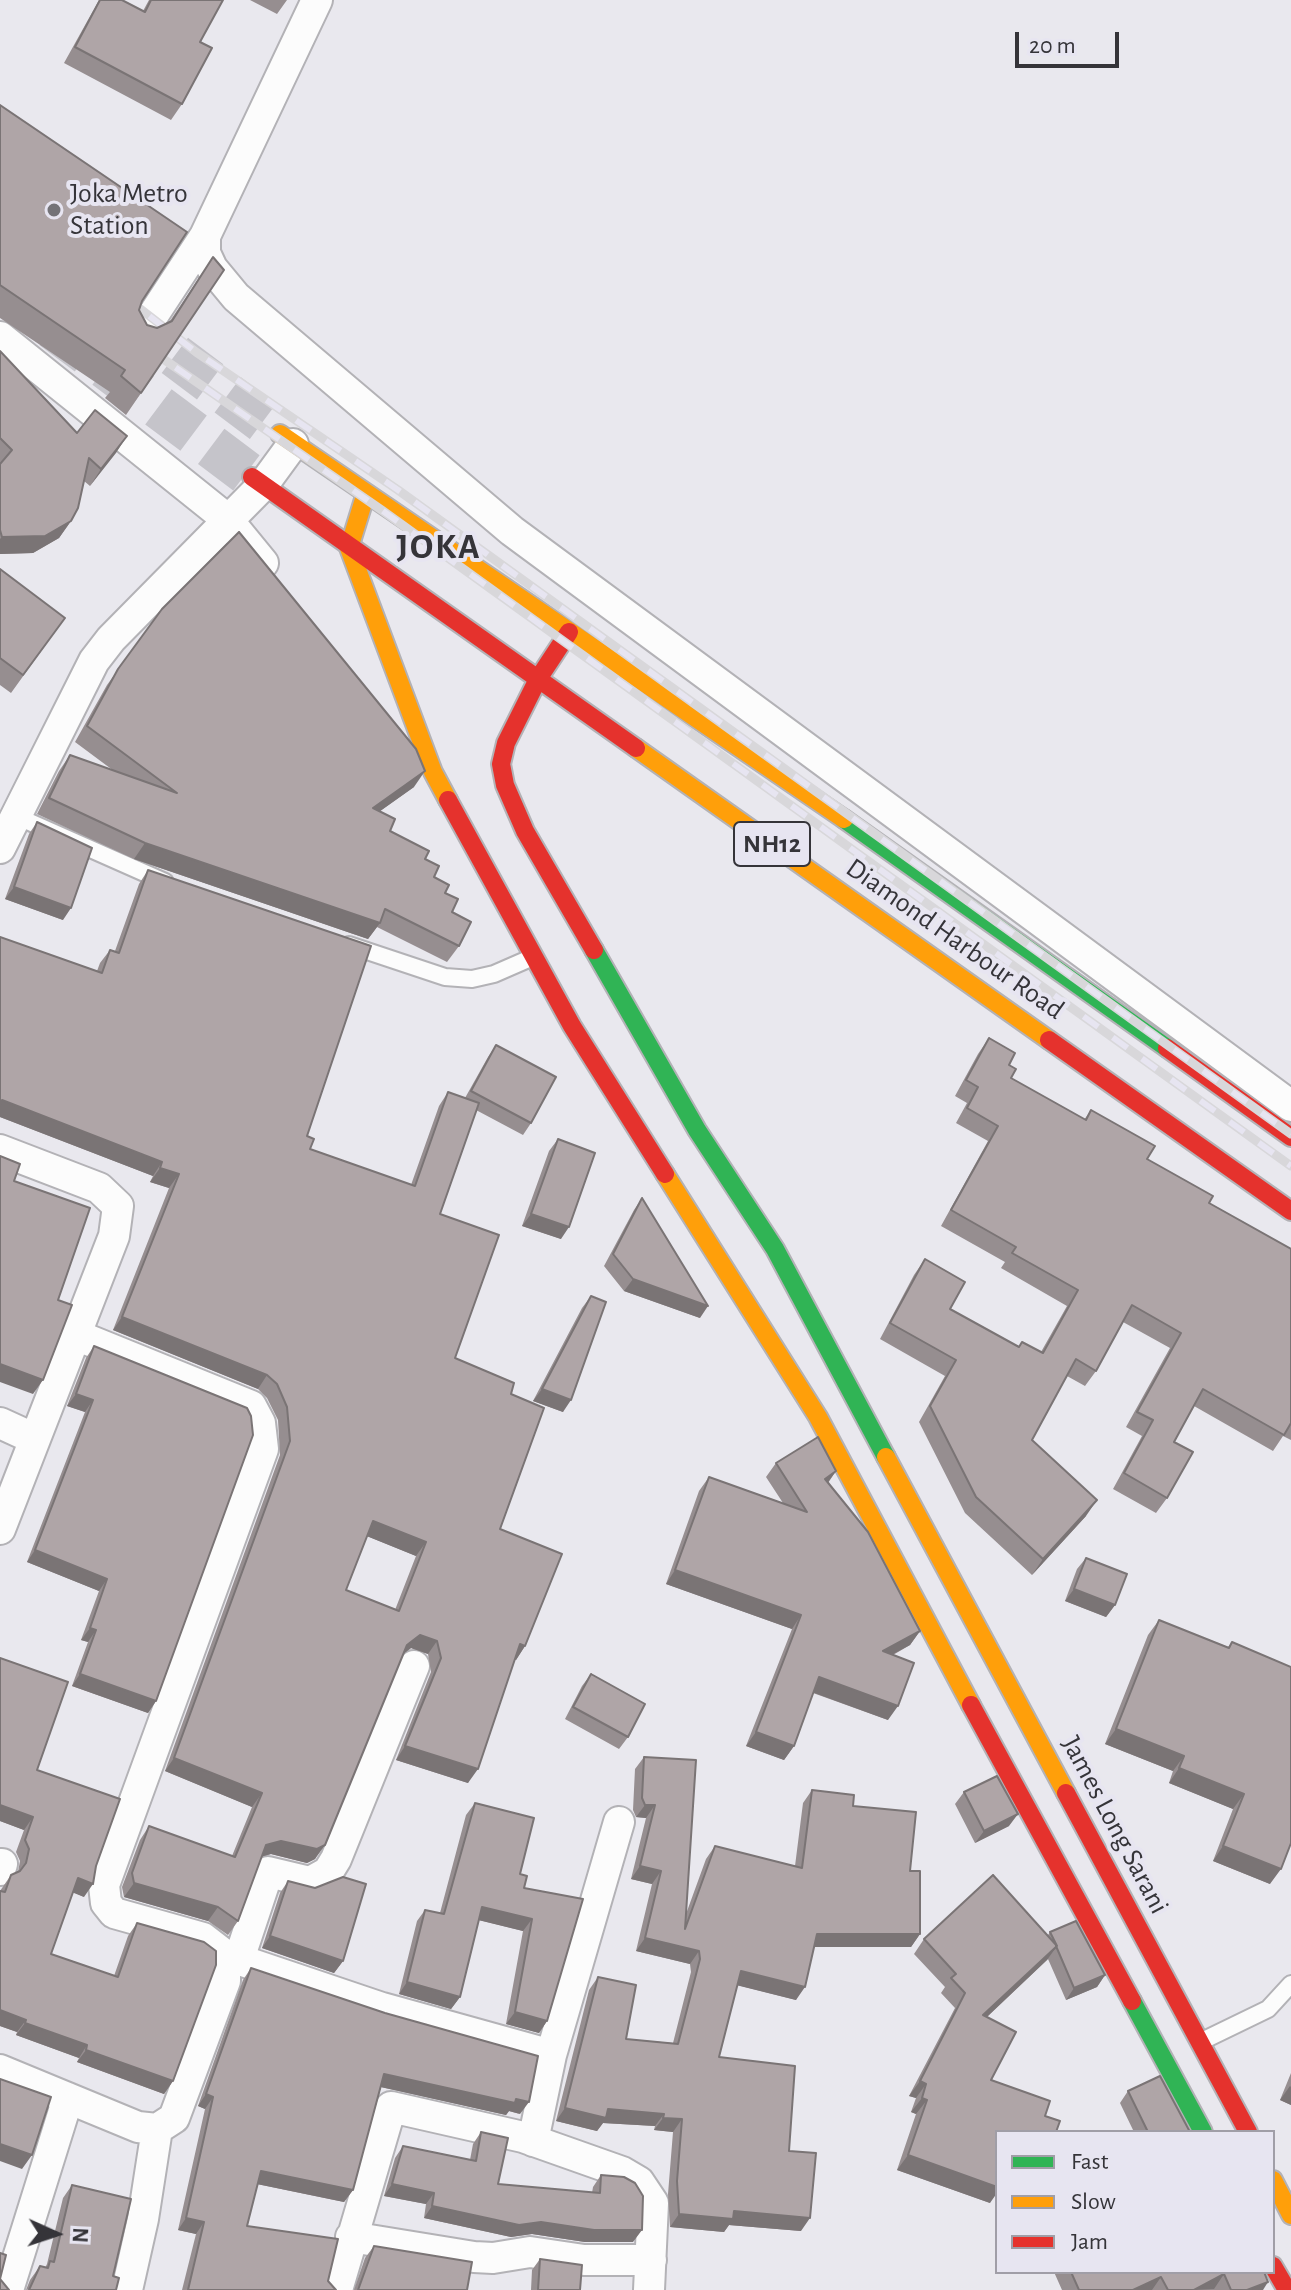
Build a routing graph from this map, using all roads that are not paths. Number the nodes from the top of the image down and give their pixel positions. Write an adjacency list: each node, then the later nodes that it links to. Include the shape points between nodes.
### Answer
1 (317, 0): 2 (street)
2 (205, 236): 3 (street); 19 (street, via 212,268 236,297 512,531)
3 (142, 332)
4 (0, 337): 8 (street)
5 (286, 439): 6 (street); 7 (main road, Diamond Harbour Road / NH12)
6 (258, 481): 8 (street); 9 (main road, Diamond Harbour Road / NH12)
7 (366, 493): 9 (main road); 11 (main road, Diamond Harbour Road / NH12)
8 (227, 519): 10 (street); 15 (street, via 94,661)
9 (349, 548): 12 (main road, Diamond Harbour Road / NH12); 14 (main road)
10 (286, 591)
11 (569, 632): 12 (main road, James Long Sarani); 20 (main road, Diamond Harbour Road / NH12, via 953,893)
12 (538, 679): 22 (main road, Diamond Harbour Road / NH12); 31 (main road, James Long Sarani, via 501,764 525,831 697,1130 775,1249)
13 (374, 700): 14 (street)
14 (433, 772): 18 (main road)
15 (5, 835): 16 (lane)
16 (179, 887)
17 (327, 937): 18 (lane, via 445,977 472,979)
18 (534, 957): 36 (main road, via 818,1417)
19 (1291, 1106)
20 (1291, 1137)
21 (0, 1150): 23 (street, via 99,1188 118,1206 114,1236)
22 (1291, 1211)
23 (76, 1335): 25 (street); 29 (street, via 251,1406 260,1423 263,1449 104,1885 106,1903 114,1913 203,1938)
24 (0, 1423): 25 (street)
25 (35, 1439): 26 (street)
26 (0, 1529)
27 (414, 1666): 29 (street, via 328,1872 310,1882 268,1872)
28 (619, 1822): 32 (street)
29 (232, 1957): 32 (street, via 382,2008); 35 (street, via 174,2118)
30 (1291, 1984): 31 (lane, via 1268,2009)
31 (1201, 2042): 37 (main road, James Long Sarani)
32 (551, 2055): 38 (street)
33 (0, 2070): 34 (street)
34 (68, 2098): 35 (street, via 138,2127); 44 (street)
35 (157, 2129): 45 (street)
36 (1202, 2130)
37 (1247, 2130)
38 (533, 2141): 41 (street, via 391,2107); 43 (street, via 639,2182 653,2203)
39 (1275, 2184): 40 (main road)
40 (1291, 2215)
41 (351, 2237): 43 (street, via 474,2257 530,2252); 46 (street)
42 (1275, 2269): 47 (main road)
43 (650, 2275)
44 (8, 2290)
45 (127, 2290)
46 (337, 2290)
47 (1287, 2290)

